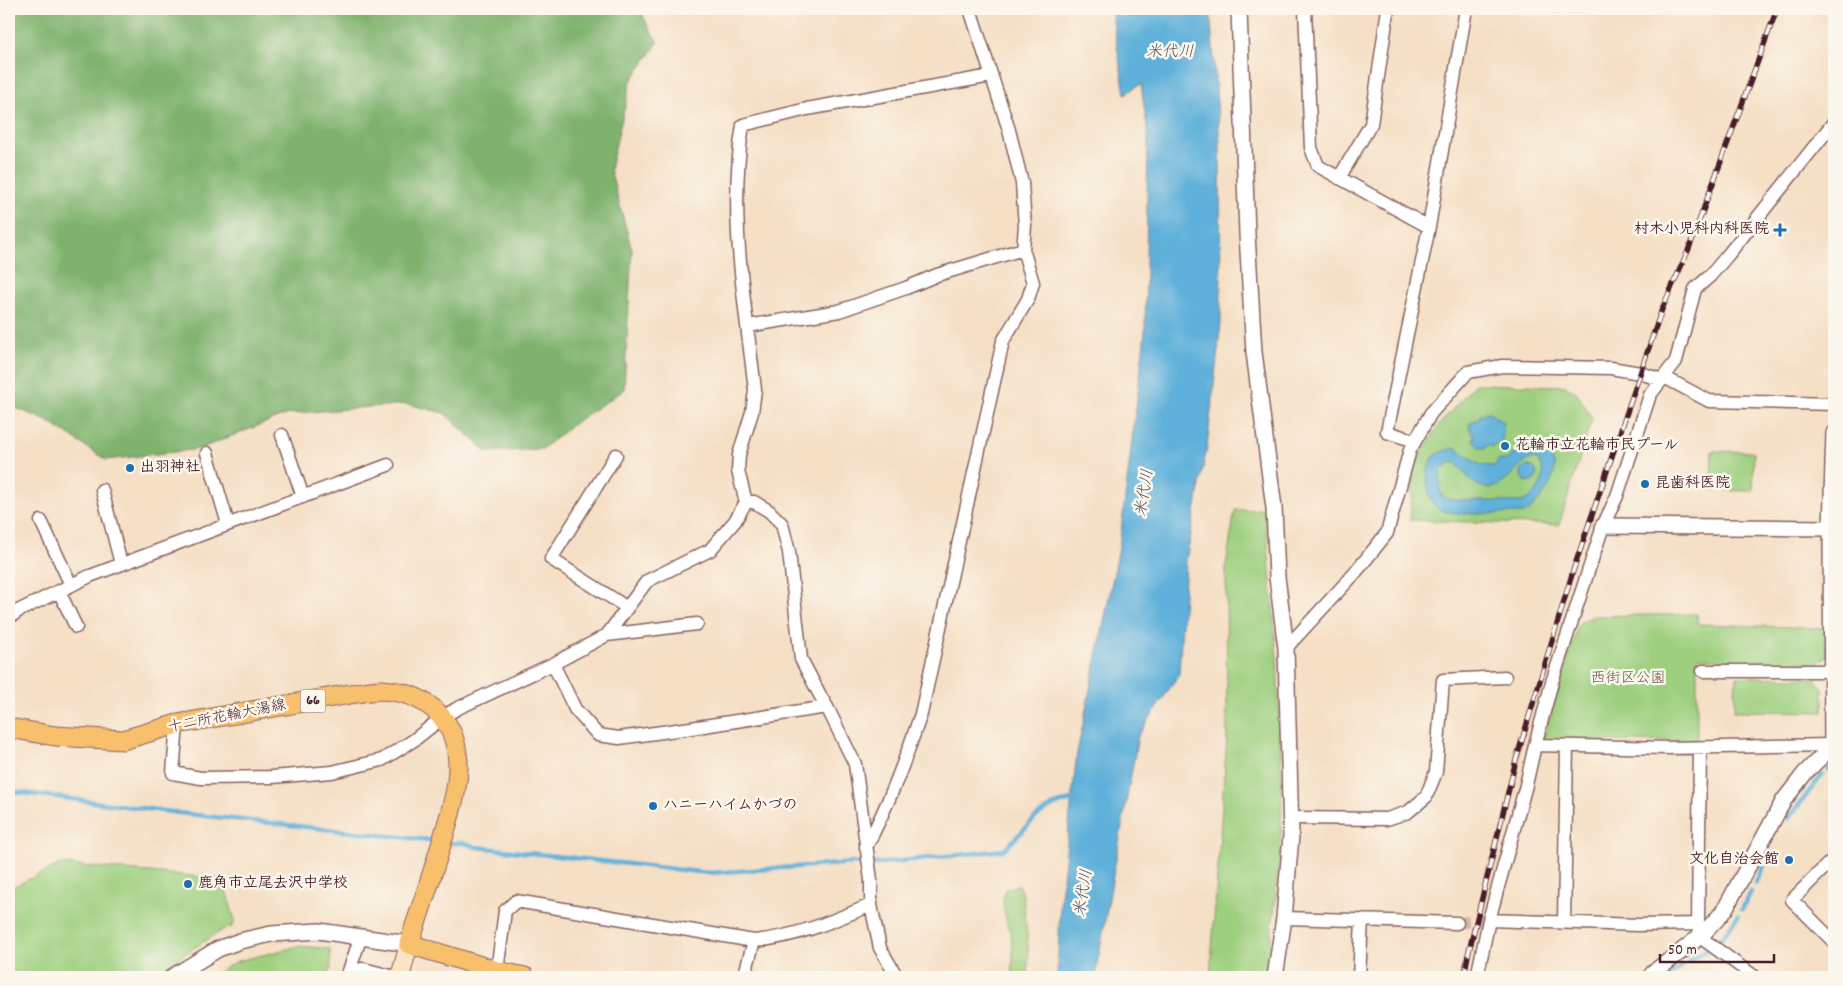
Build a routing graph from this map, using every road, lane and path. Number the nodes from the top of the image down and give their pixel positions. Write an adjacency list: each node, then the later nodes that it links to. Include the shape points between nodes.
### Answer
1 (970, 9): 6 (street)
2 (1239, 9): 36 (street, via 1254,352 1274,508 1277,577)
3 (1305, 9): 8 (street, via 1311,148 1318,166)
4 (1388, 9): 8 (street, via 1372,124)
5 (1466, 9): 9 (street)
6 (991, 76): 10 (street, via 1022,183); 11 (street, via 807,109 743,125 739,148 738,236)
7 (1834, 122): 12 (street, via 1727,256 1695,289 1676,361)
8 (1339, 178): 9 (street)
9 (1429, 227): 16 (street, via 1387,432)
10 (1023, 249): 11 (street, via 936,275 839,311); 52 (street, via 1033,283 1028,299 1003,340 921,714 885,811)
11 (748, 326): 22 (street, via 755,390 752,412 738,455 738,471)
12 (1663, 379): 13 (street, via 1709,401); 16 (street, via 1610,368 1502,366 1468,372 1431,413); 25 (street, via 1650,395 1617,496)
13 (1834, 404)
14 (1834, 433): 26 (street)
15 (282, 434): 21 (street)
16 (1415, 441): 36 (street, via 1387,533 1355,574)
17 (207, 453): 24 (street)
18 (616, 455): 30 (street, via 551,559)
19 (388, 465): 21 (street)
20 (102, 490): 27 (street)
21 (303, 497): 24 (street)
22 (746, 502): 30 (street, via 736,522 710,550 648,581); 41 (street, via 754,502 770,511 782,524 790,552 801,659)
23 (41, 520): 28 (street)
24 (228, 524): 27 (street)
25 (1603, 526): 26 (street); 47 (street)
26 (1833, 528): 31 (street)
27 (121, 564): 28 (street)
28 (71, 585): 29 (street)
29 (59, 591): 32 (street, via 18,610); 34 (street)
30 (626, 607): 35 (street)
31 (1833, 610): 39 (street)
32 (9, 618)
33 (697, 624): 35 (street)
34 (76, 627)
35 (607, 635): 37 (street)
36 (1286, 648): 51 (street)
37 (552, 664): 41 (street, via 575,709 598,735 619,738); 42 (street)
38 (1703, 671): 39 (street)
39 (1832, 672): 48 (street)
40 (1506, 677): 51 (street, via 1443,680 1436,772 1426,797 1408,812 1387,818)
41 (827, 707): 52 (street, via 855,764)
42 (443, 717): 43 (main road, 十二所花輪大湯線 / 66, via 430,705 407,695 382,690); 43 (street, via 382,760 332,772 272,777 201,778 173,773); 64 (main road, via 457,752 453,804)
43 (178, 724): 45 (main road, 十二所花輪大湯線 / 66, via 123,740)
44 (9, 728): 45 (main road, 十二所花輪大湯線 / 66)
45 (30, 732): 46 (street)
46 (9, 738)
47 (1535, 745): 49 (street); 57 (street)
48 (1833, 745): 50 (street); 60 (street, via 1784,800 1725,909 1715,922)
49 (1567, 746): 50 (street); 58 (street)
50 (1700, 748): 60 (street)
51 (1290, 818): 55 (street)
52 (866, 847): 54 (street)
53 (1834, 858): 63 (street, via 1792,900)
54 (871, 905): 62 (street, via 819,927); 72 (street, via 880,948)
55 (1284, 918): 56 (street); 73 (street)
56 (1362, 920): 59 (street); 74 (street)
57 (1489, 920): 58 (street); 75 (street)
58 (1564, 922): 60 (street)
59 (1457, 923)
60 (1699, 931): 76 (street); 77 (street)
61 (361, 936): 64 (street); 66 (street); 67 (street, via 319,930 271,934 218,949)
62 (754, 941): 65 (street, via 516,901 505,911); 71 (street)
63 (1834, 942)
64 (409, 944): 65 (main road); 69 (main road)
65 (497, 971): 70 (main road)
66 (347, 974): 68 (street, via 363,970)
67 (172, 977)
68 (395, 977)
69 (400, 977)
70 (525, 977)
71 (744, 977)
72 (897, 977)
73 (1274, 977)
74 (1359, 977)
75 (1478, 977)
76 (1650, 977)
77 (1755, 977)

